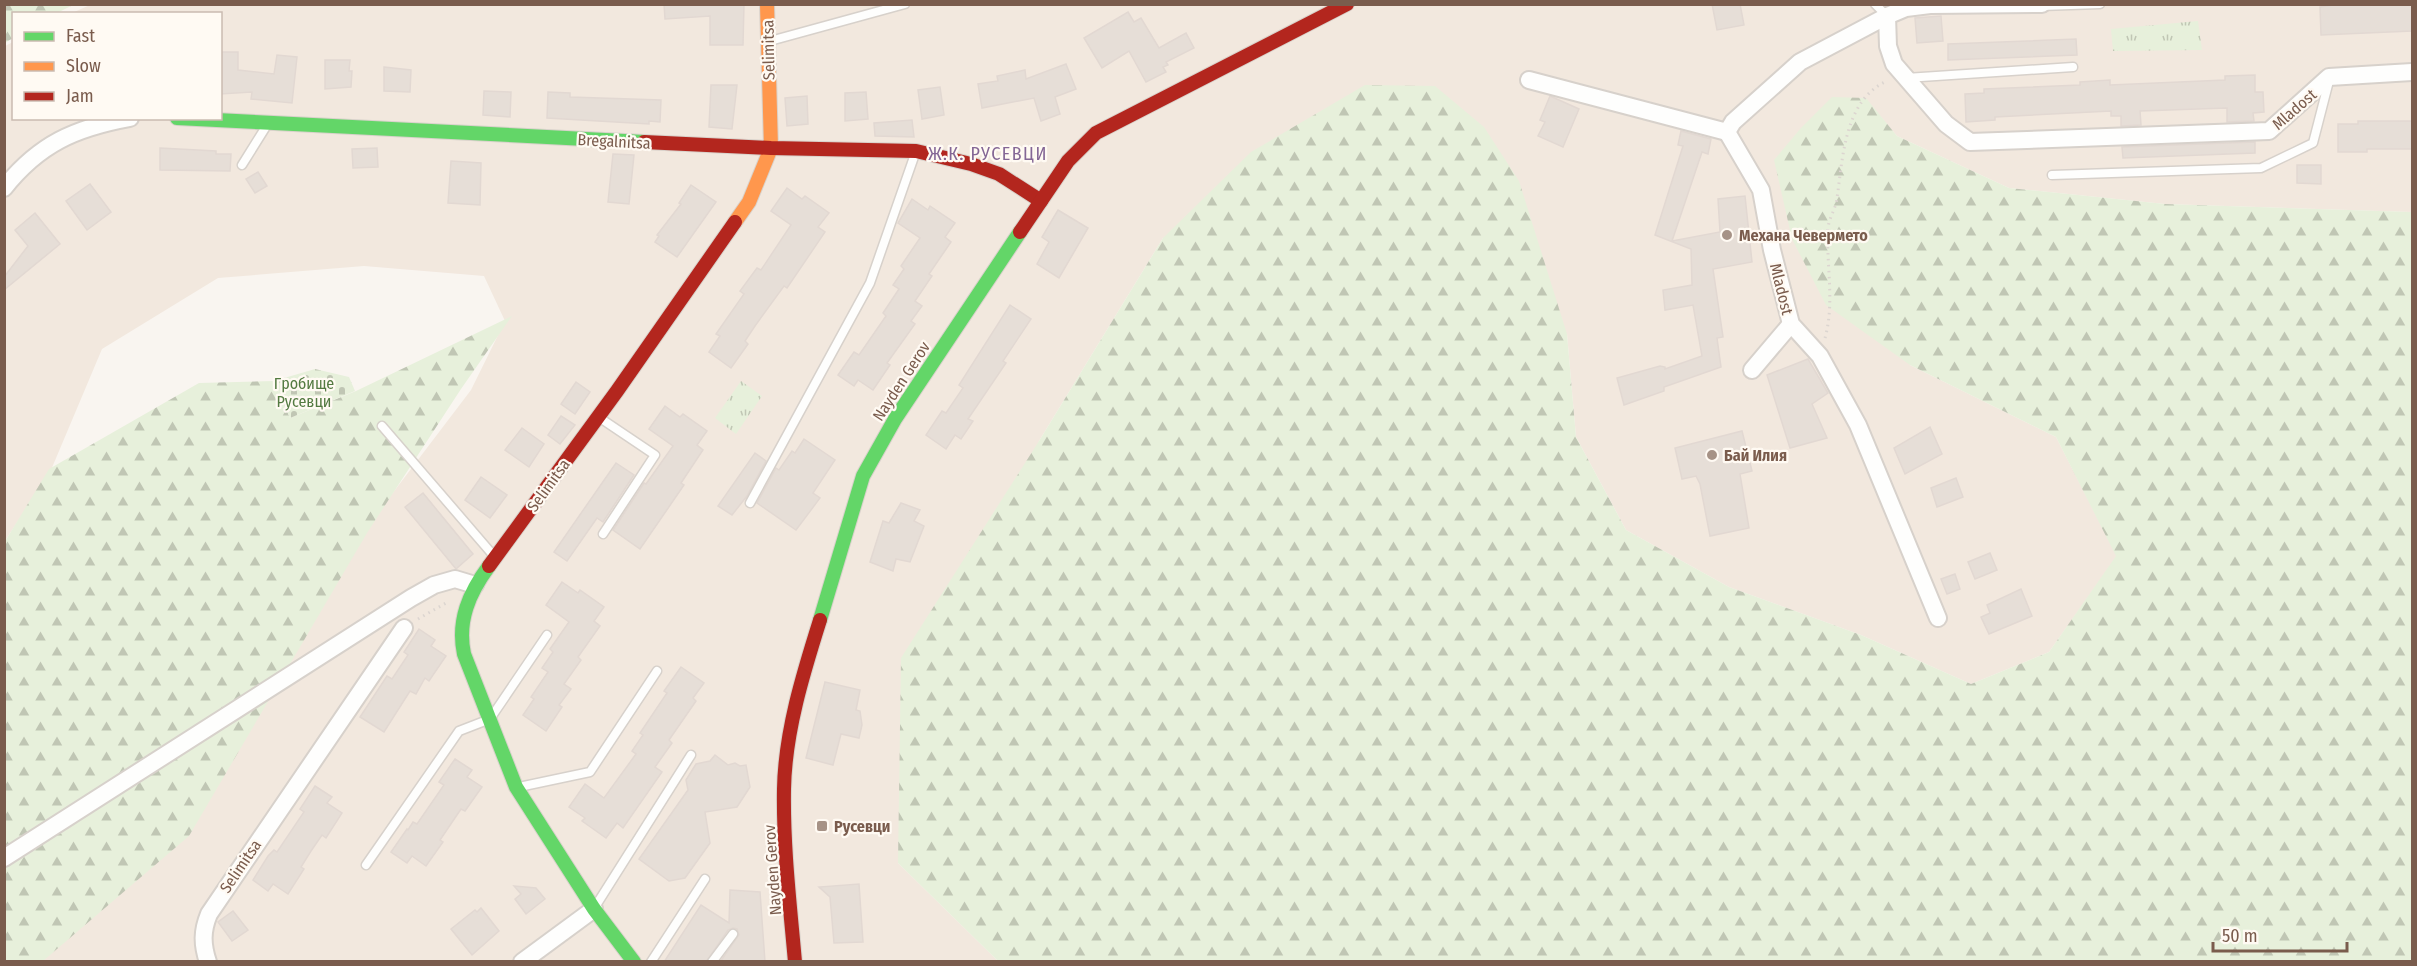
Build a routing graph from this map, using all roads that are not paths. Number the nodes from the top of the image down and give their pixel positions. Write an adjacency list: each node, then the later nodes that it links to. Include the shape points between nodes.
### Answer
1 (767, 4): 7 (street, Selimitsa)
2 (905, 4): 7 (lane)
3 (1347, 4): 22 (street, Nayden Gerov, via 1096,133 1068,161)
4 (2100, 4): 5 (lane)
5 (2042, 5): 6 (street, via 1930,5)
6 (1881, 10): 11 (street, Mladost, via 1894,64); 16 (street, via 1800,62 1733,122)
7 (767, 42): 17 (street, Selimitsa)
8 (2073, 67): 11 (lane)
9 (2412, 72): 10 (street, Mladost)
10 (2329, 77): 11 (street, Mladost, via 2269,131 1970,142 1946,124); 20 (lane, via 2313,143 2261,168)
11 (1906, 78)
12 (1530, 80): 16 (street)
13 (119, 120): 21 (street, via 96,124 54,142 20,169)
14 (207, 120): 15 (street, Bregalnitsa)
15 (267, 124): 17 (street, Bregalnitsa); 19 (lane)
16 (1727, 132): 23 (street, Mladost, via 1761,190)
17 (771, 148): 18 (street, Bregalnitsa); 25 (street, Selimitsa, via 749,202)
18 (916, 151): 22 (street, Bregalnitsa, via 999,174); 27 (lane, via 870,283)
19 (242, 165)
20 (2052, 175)
21 (4, 188)
22 (1041, 201): 48 (street, Nayden Gerov, via 895,419 863,476 789,737 784,788)
23 (1791, 324): 24 (street); 31 (street, Mladost, via 1820,356 1858,425)
24 (1752, 370)
25 (598, 417): 28 (lane, via 655,454); 29 (street, Selimitsa)
26 (382, 426): 29 (lane)
27 (750, 503)
28 (603, 534)
29 (495, 557): 30 (street, Selimitsa)
30 (475, 585): 35 (street, Selimitsa, via 459,637); 38 (street, via 455,579 411,598)
31 (1938, 618)
32 (404, 628): 43 (street, Selimitsa, via 219,896 203,929)
33 (547, 635): 35 (lane)
34 (657, 671): 37 (lane, via 590,772)
35 (489, 719): 37 (street, Selimitsa); 39 (lane, via 459,731)
36 (691, 755): 41 (lane)
37 (516, 787): 41 (street, Selimitsa)
38 (4, 858)
39 (366, 865)
40 (705, 879): 46 (lane)
41 (594, 909): 44 (street); 45 (street, Selimitsa)
42 (733, 934): 47 (lane)
43 (208, 962)
44 (522, 962)
45 (633, 962)
46 (651, 962)
47 (712, 962)
48 (795, 962)

